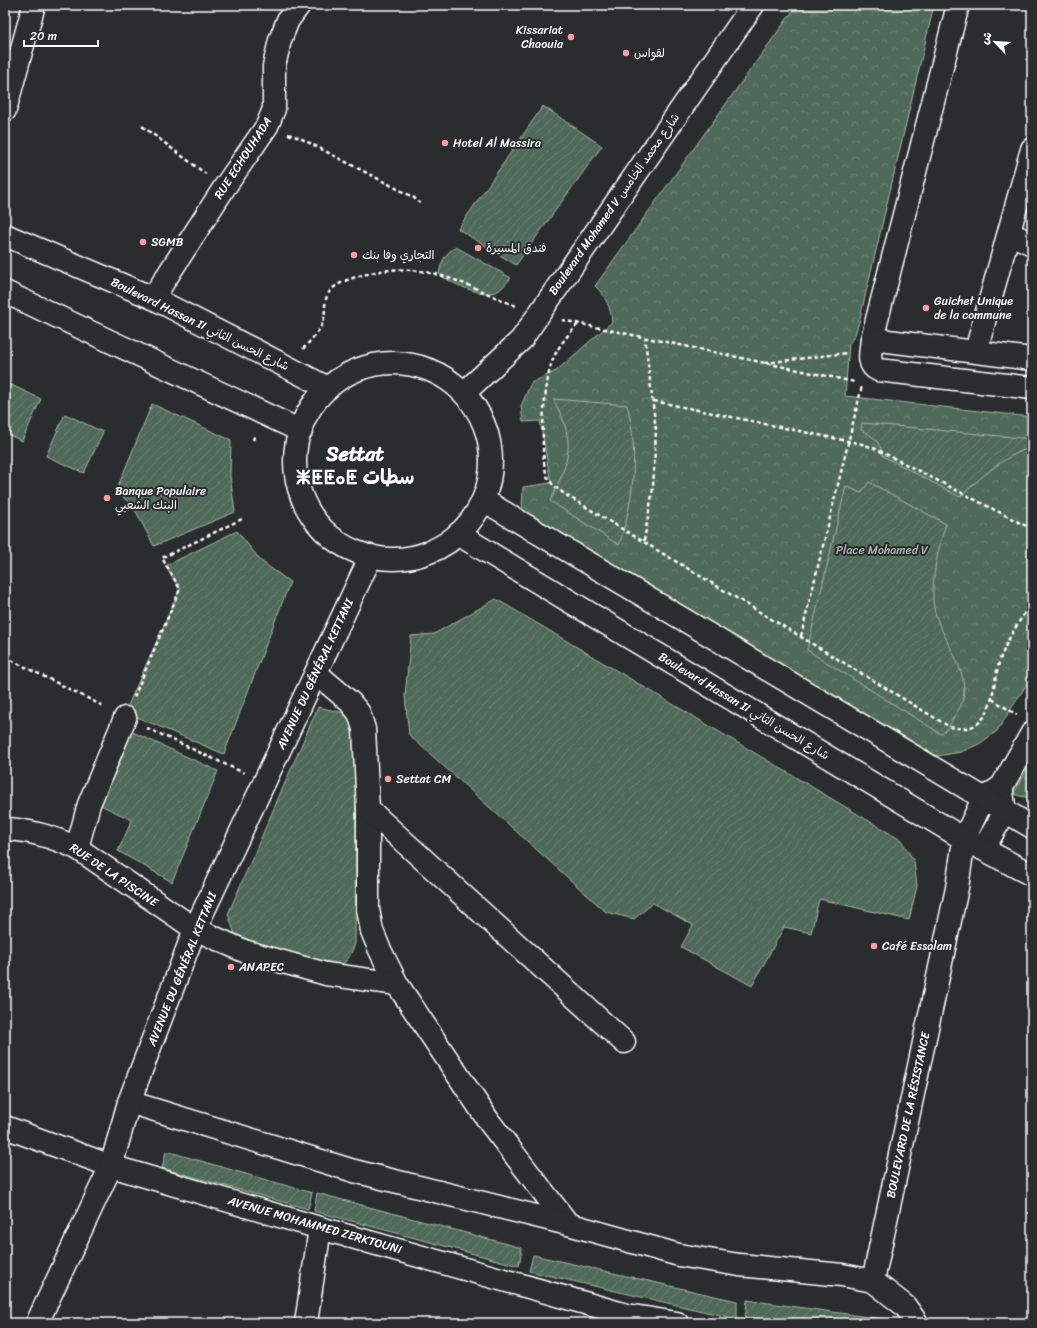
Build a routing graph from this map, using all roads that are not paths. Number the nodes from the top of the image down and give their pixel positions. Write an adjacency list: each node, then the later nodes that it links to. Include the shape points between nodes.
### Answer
1 (34, 5): 5 (street)
2 (299, 5): 11 (street, RUE ECHOUHADA, via 288,20 280,40 274,66 274,109 267,126)
3 (753, 5): 17 (street, Boulevard Mohamed V شارع محمد الخامس, via 521,340)
4 (958, 5): 12 (street)
5 (5, 110)
6 (1032, 150): 7 (street)
7 (1009, 233): 9 (street); 13 (street, via 978,340)
8 (5, 235): 11 (street, Boulevard Hassan II شارع الحسن الثاني)
9 (1032, 244)
10 (5, 292): 18 (street)
11 (152, 298): 15 (street, Boulevard Hassan II شارع الحسن الثاني)
12 (872, 339): 13 (street); 16 (street, via 870,362 873,368 878,370)
13 (978, 351): 14 (street)
14 (1032, 359)
15 (328, 388): 17 (street, via 340,378 368,366 398,363 427,368 454,383); 18 (street, via 312,408)
16 (1032, 388)
17 (464, 393): 19 (street, via 481,416 490,444 490,472)
18 (301, 431): 21 (street, via 296,463 300,490 308,509 329,534 356,551)
19 (483, 500): 20 (street); 26 (street)
20 (458, 534): 21 (street, via 446,543 417,556); 31 (street, Boulevard Hassan II شارع الحسن الثاني)
21 (371, 556): 22 (street, AVENUE DU GÉNÉRAL KETTANI)
22 (316, 673): 27 (street, via 359,713 364,729); 36 (street, AVENUE DU GÉNÉRAL KETTANI)
23 (125, 718): 32 (street, via 89,804)
24 (1032, 733): 25 (street)
25 (1002, 786): 26 (street); 28 (street)
26 (983, 799): 28 (street); 31 (street, BOULEVARD DE LA RÉSISTANCE)
27 (368, 809): 37 (street, via 368,909 372,931); 38 (street)
28 (1005, 812): 29 (street); 33 (street, BOULEVARD DE LA RÉSISTANCE)
29 (1032, 827)
30 (5, 829): 32 (street, RUE DE LA PISCINE, via 35,832)
31 (964, 839): 33 (street, Boulevard Hassan II شارع الحسن الثاني); 35 (street, BOULEVARD DE LA RÉSISTANCE)
32 (77, 848): 36 (street, RUE DE LA PISCINE)
33 (983, 849): 34 (street, Boulevard Hassan II شارع الحسن الثاني); 35 (street, BOULEVARD DE LA RÉSISTANCE)
34 (1032, 875)
35 (957, 888): 44 (street, BOULEVARD DE LA RÉSISTANCE)
36 (195, 930): 37 (street, RUE DE LA PISCINE, via 244,951 326,974); 39 (street, AVENUE DU GÉNÉRAL KETTANI)
37 (397, 984): 42 (street, via 490,1123)
38 (624, 1042)
39 (129, 1102): 41 (street, AVENUE DU GÉNÉRAL KETTANI); 42 (street, via 354,1171)
40 (5, 1127): 41 (street, AVENUE MOHAMMED ZERKTOUNI)
41 (112, 1166): 43 (street, AVENUE MOHAMMED ZERKTOUNI); 46 (street, AVENUE DU GÉNÉRAL KETTANI)
42 (568, 1224): 44 (street, via 679,1254 740,1265 842,1275)
43 (320, 1228): 45 (street, AVENUE MOHAMMED ZERKTOUNI); 47 (street)
44 (873, 1281): 49 (street, via 905,1306)
45 (623, 1319): 48 (street, AVENUE MOHAMMED ZERKTOUNI)
46 (37, 1323)
47 (306, 1323)
48 (677, 1323)
49 (917, 1323)

